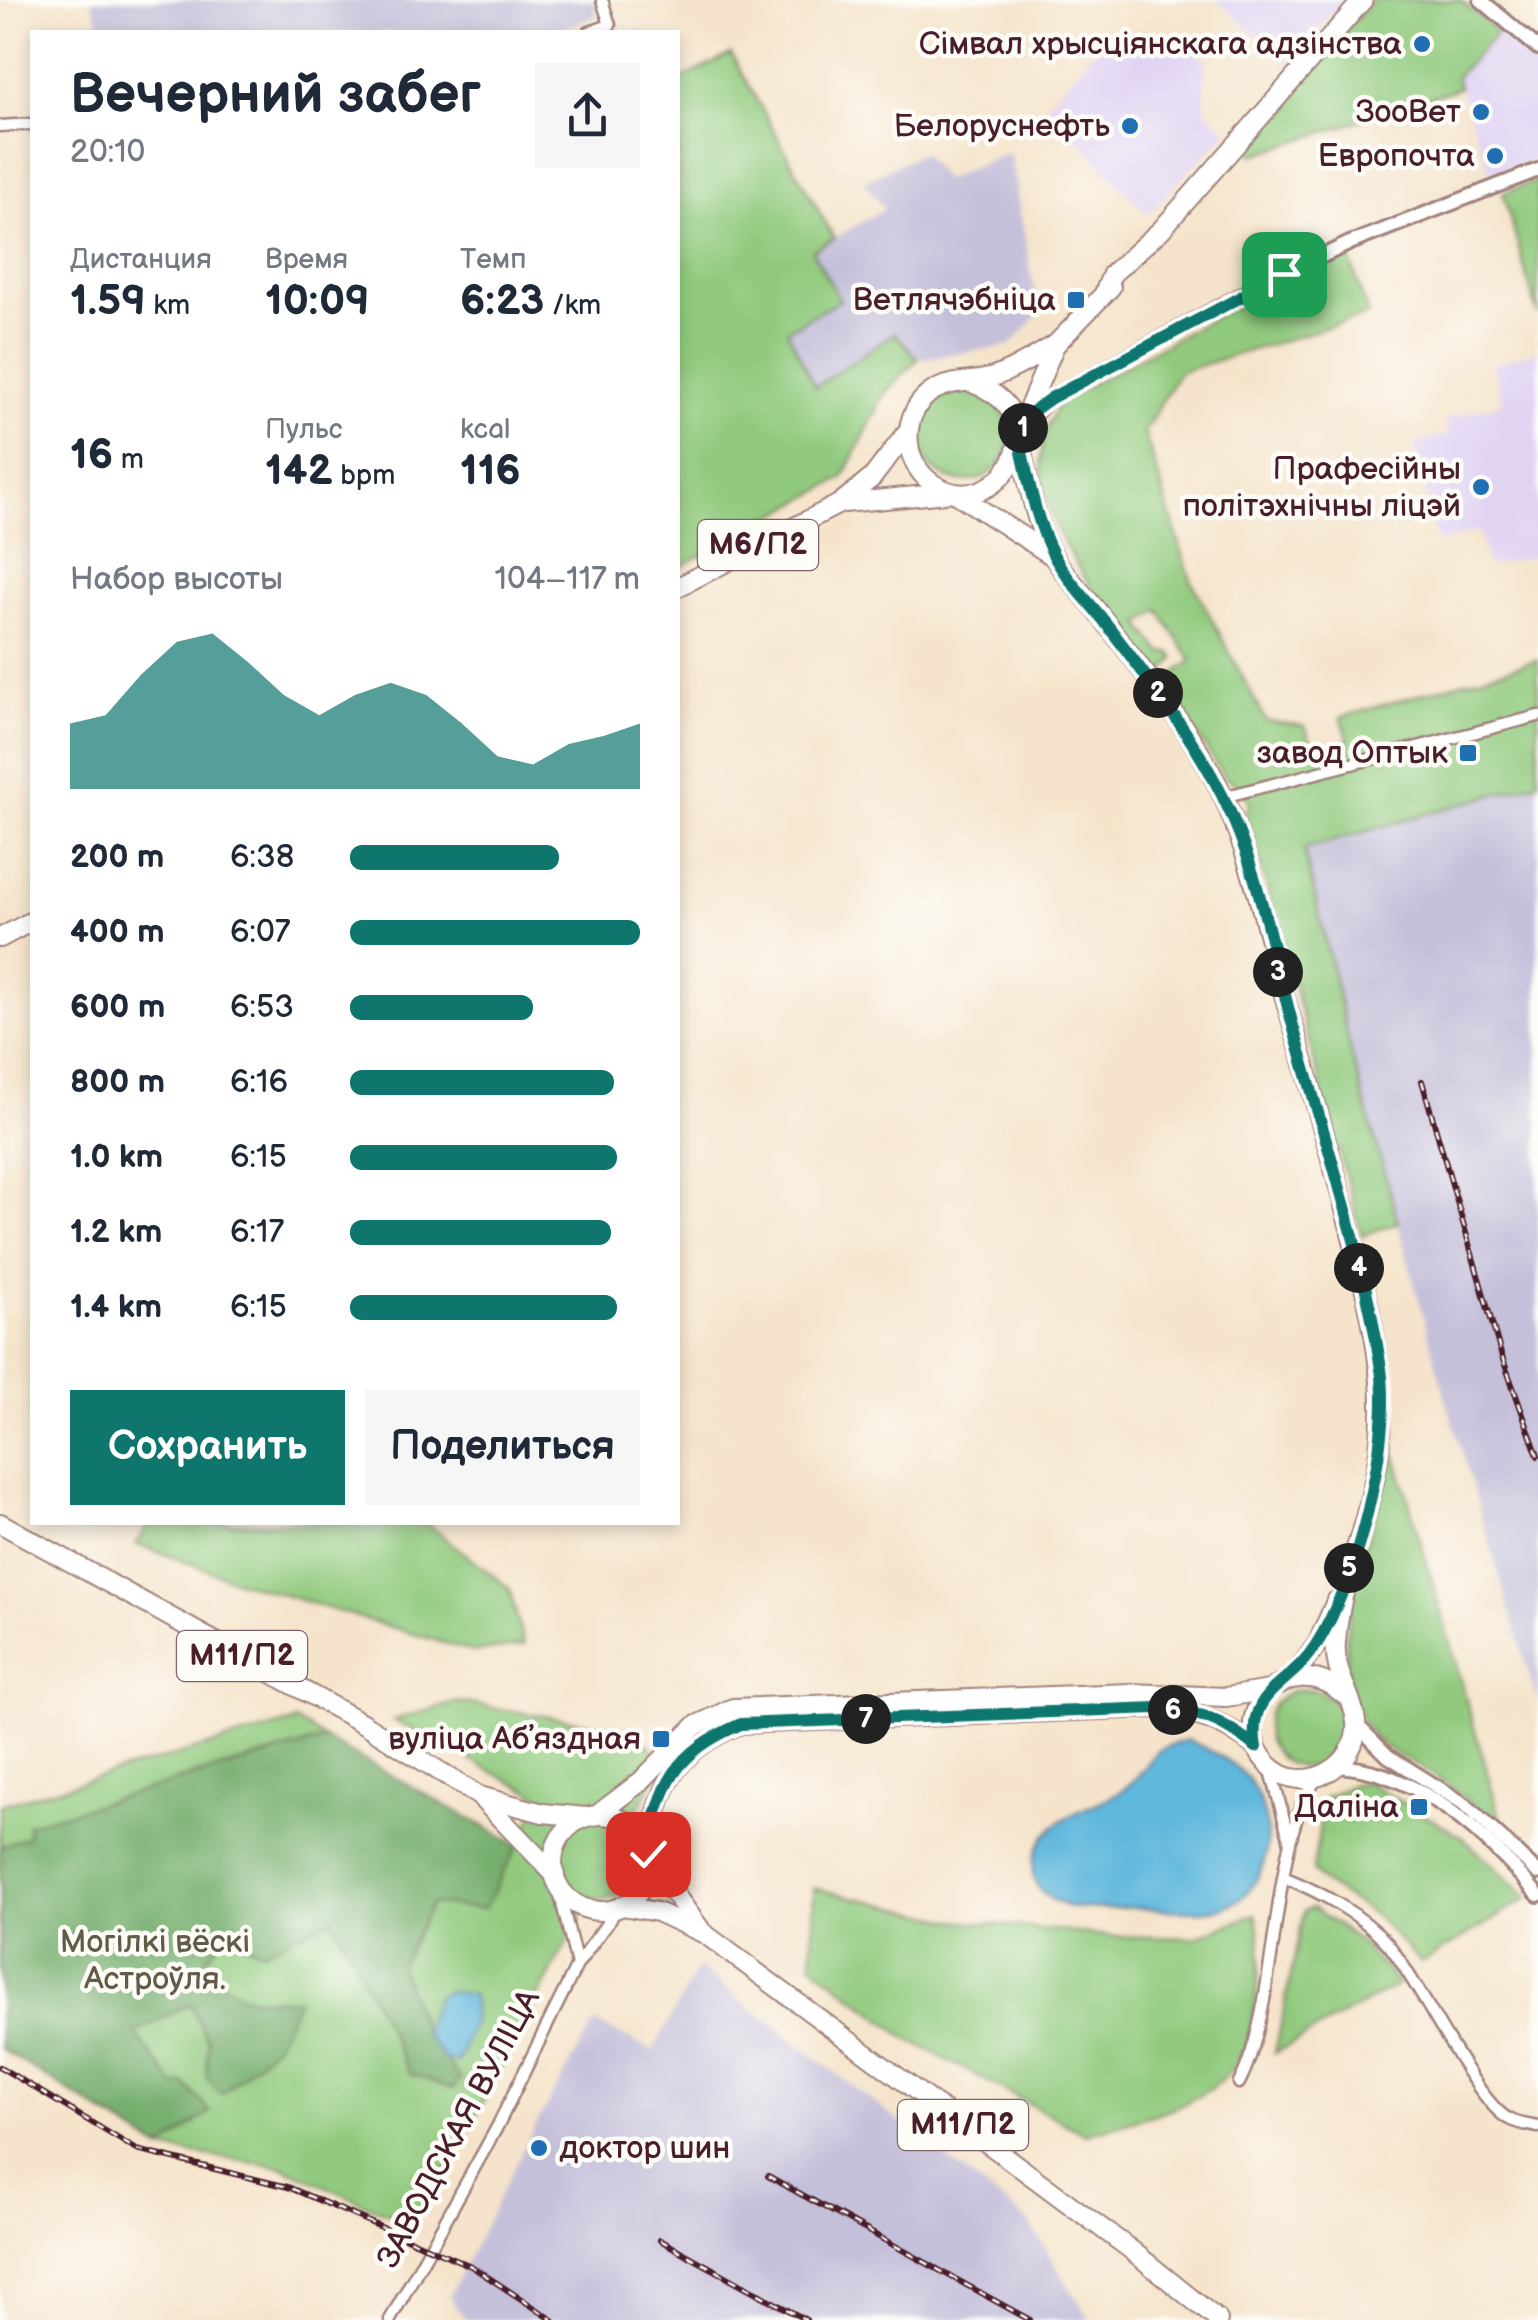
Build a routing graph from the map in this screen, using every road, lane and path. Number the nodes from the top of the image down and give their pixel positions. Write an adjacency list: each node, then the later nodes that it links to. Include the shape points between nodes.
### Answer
1 (602, 0): 4 (street, via 610,26)
2 (1363, 0): 9 (main road, М6/П2)
3 (1481, 0): 5 (street)
4 (596, 30)
5 (1538, 48)
6 (30, 124): 7 (street)
7 (0, 126)
8 (1538, 170): 11 (street, via 1350,243)
9 (1055, 345): 10 (main road, М6/П2); 12 (main road, М6/П2, via 1012,370)
10 (1039, 375): 11 (street, via 1053,386); 14 (main road, М6/П2)
11 (1089, 377): 14 (street, via 1033,411)
12 (968, 382): 13 (main road, М6/П2, via 951,383 922,400); 14 (main road, via 998,394)
13 (908, 431): 15 (main road, via 914,464 925,478); 16 (main road, М6/П2, via 872,478)
14 (1019, 435): 15 (main road, М6/П2, via 1013,461 995,483); 17 (main road)
15 (955, 492): 16 (main road, М6/П2); 17 (main road)
16 (839, 504): 18 (main road, М6/П2)
17 (1054, 556): 20 (main road, via 1184,731)
18 (680, 586)
19 (1538, 716): 20 (street)
20 (1224, 798): 24 (main road, via 1249,866 1381,1368 1384,1400 1372,1492)
21 (30, 922): 22 (main road)
22 (0, 938)
23 (1, 1527): 33 (main road, М11/П2, via 364,1724)
24 (1353, 1559): 25 (main road, via 1318,1643); 27 (main road, via 1336,1638)
25 (1292, 1678): 26 (main road); 27 (main road, via 1320,1678)
26 (1269, 1690): 29 (main road, via 1257,1707); 34 (main road, via 1226,1697 1131,1692 733,1708 695,1726 640,1782)
27 (1344, 1694): 28 (main road)
28 (1356, 1724): 31 (main road); 37 (street, via 1388,1756 1466,1805)
29 (1256, 1747): 30 (main road); 36 (main road, via 1202,1713 1156,1708 741,1724 690,1752 659,1798)
30 (1270, 1766): 32 (main road, via 1301,1779); 35 (street)
31 (1340, 1766): 32 (main road); 40 (street, via 1390,1774 1435,1802)
32 (1318, 1778): 35 (street, via 1304,1793)
33 (479, 1796): 34 (main road, М11/П2); 39 (main road, М11/П2)
34 (592, 1816): 36 (main road, М11/П2, via 630,1825); 39 (main road, via 560,1839)
35 (1290, 1844): 38 (street)
36 (648, 1857): 41 (main road, via 642,1887); 42 (main road, М11/П2)
37 (1538, 1873)
38 (1286, 1878): 44 (street, via 1258,2042); 45 (street, via 1384,1939 1498,2112)
39 (556, 1879): 41 (main road, М11/П2, via 583,1907); 43 (street, ЗАВОДСКАЯ ВУЛІЦА)
40 (1538, 1895)
41 (620, 1907): 42 (main road, М11/П2, via 657,1912); 43 (street, ЗАВОДСКАЯ ВУЛІЦА)
42 (705, 1934): 47 (main road, М11/П2)
43 (577, 1965): 46 (street, ЗАВОДСКАЯ ВУЛІЦА)
44 (1240, 2082)
45 (1538, 2127)
46 (390, 2320)
47 (1218, 2320)

